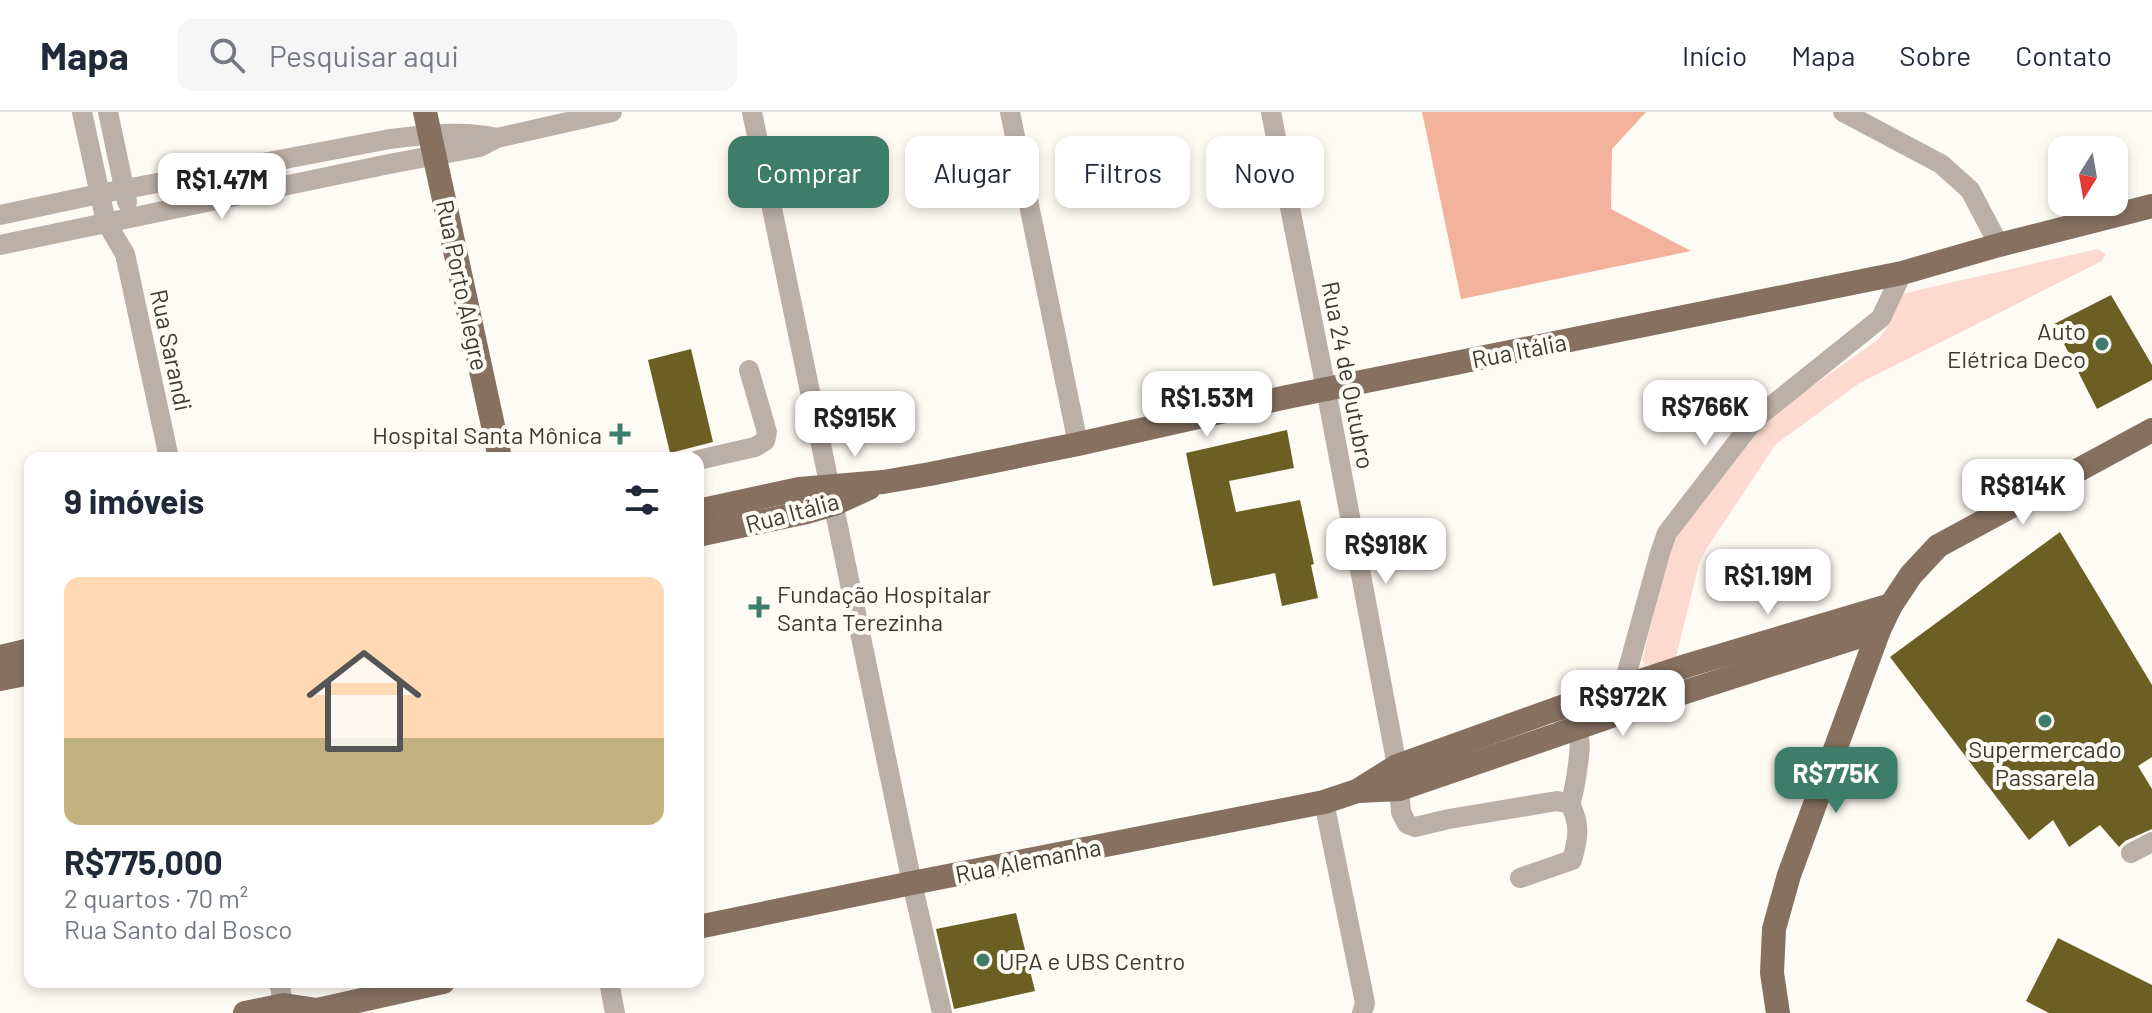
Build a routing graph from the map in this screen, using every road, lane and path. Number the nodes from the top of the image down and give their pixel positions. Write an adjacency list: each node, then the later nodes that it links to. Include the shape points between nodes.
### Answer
1 (82, 112): 12 (street, Rua Sarandi)
2 (108, 112): 10 (street, Rua Sarandi)
3 (612, 112): 8 (street, via 497,138 480,147)
4 (752, 112): 28 (street)
5 (1010, 112): 24 (street)
6 (1271, 112): 22 (street, Rua 24 de Outubro)
7 (1843, 112): 18 (street, via 1941,164 1970,190)
8 (430, 134): 9 (street); 11 (street); 26 (main road, Rua Porto Alegre)
9 (239, 167): 10 (street); 11 (street)
10 (124, 189): 12 (street); 15 (street, Rua Sarandi)
11 (247, 193): 15 (street)
12 (99, 194): 14 (street); 16 (street, Rua Sarandi)
13 (2152, 206): 18 (main road, Rua Itália)
14 (0, 215)
15 (129, 217): 16 (street); 19 (street, Rua Sarandi)
16 (106, 222): 17 (street); 19 (street, Rua Sarandi)
17 (0, 245)
18 (1999, 245): 20 (main road, Rua Itália)
19 (125, 254): 25 (street, Rua Sarandi)
20 (1902, 273): 22 (main road, Rua Itália); 36 (street, via 1881,318 1755,419 1667,533)
21 (749, 370): 27 (street, via 765,441)
22 (1326, 389): 24 (main road, Rua Itália); 39 (street, Rua 24 de Outubro)
23 (2152, 430): 31 (main road, via 1938,546 1911,575)
24 (1078, 444): 28 (main road, Rua Itália)
25 (168, 452)
26 (499, 452)
27 (704, 459)
28 (832, 494): 29 (main road, Rua Itália, via 799,489); 30 (main road, Rua Itália, via 807,512); 45 (street)
29 (704, 503)
30 (704, 534)
31 (1885, 617): 36 (main road, Rua Alemanha, via 1704,661); 38 (main road, Rua Alemanha); 55 (main road, via 1774,929 1772,973)
32 (24, 651): 33 (main road)
33 (0, 657)
34 (24, 674): 35 (main road)
35 (0, 679)
36 (1623, 687): 37 (main road, Rua Alemanha)
37 (1556, 709): 38 (street); 39 (main road, Rua Alemanha)
38 (1576, 729): 39 (main road, Rua Alemanha); 41 (street, via 1582,744)
39 (1399, 778): 40 (main road, Rua Alemanha); 41 (street, Rua 24 de Outubro, via 1401,812 1415,827 1557,801)
40 (1324, 802): 45 (main road, Rua Alemanha); 54 (street, via 1365,1003)
41 (1570, 804): 44 (street, via 1577,818 1572,860)
42 (2152, 842): 43 (street)
43 (2131, 853)
44 (1520, 878)
45 (912, 883): 46 (main road, Rua Alemanha); 53 (street)
46 (704, 926)
47 (417, 988): 50 (main road)
48 (610, 988): 52 (street)
49 (283, 1000): 50 (main road); 51 (main road)
50 (315, 1011)
51 (245, 1013)
52 (615, 1013)
53 (942, 1013)
54 (1362, 1013)
55 (1778, 1013)

